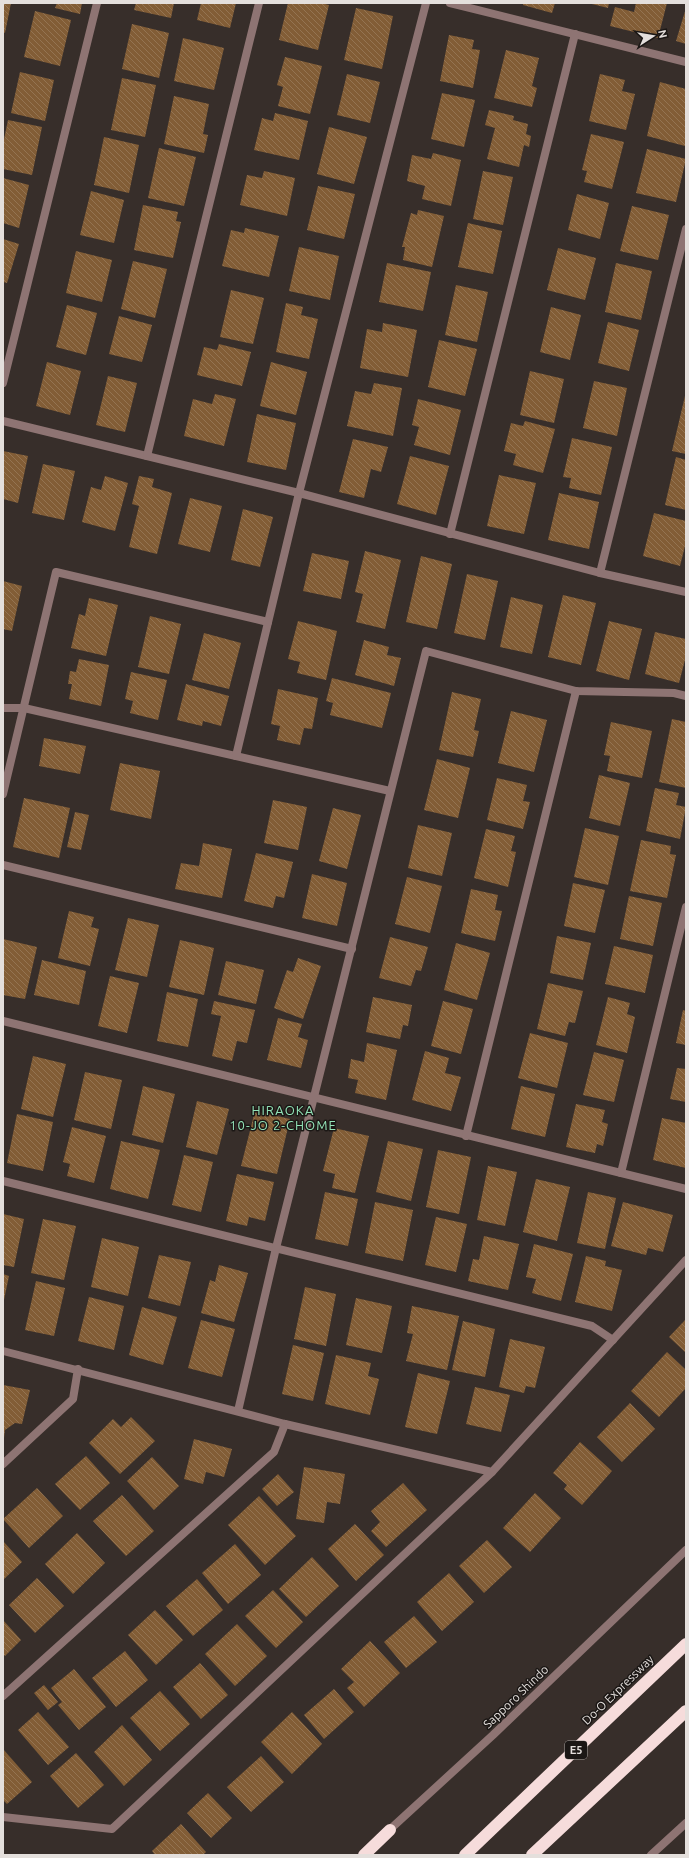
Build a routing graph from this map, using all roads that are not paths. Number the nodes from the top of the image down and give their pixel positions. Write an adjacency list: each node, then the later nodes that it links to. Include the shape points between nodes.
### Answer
1 (97, 3): 8 (street)
2 (258, 3): 10 (street)
3 (426, 3): 11 (street)
4 (450, 3): 5 (street)
5 (575, 34): 6 (street); 12 (street)
6 (686, 62)
7 (686, 229): 13 (street)
8 (3, 383)
9 (3, 421): 10 (street)
10 (147, 456): 11 (street)
11 (299, 493): 12 (street); 15 (street)
12 (450, 534): 13 (street)
13 (600, 573): 14 (street)
14 (686, 592)
15 (268, 622): 19 (street, via 56,572); 20 (street)
16 (576, 691): 17 (street, via 674,693); 21 (street, via 426,651); 28 (street)
17 (686, 696)
18 (3, 708): 19 (street)
19 (24, 708): 20 (street); 22 (street)
20 (236, 756): 21 (street)
21 (390, 792): 25 (street)
22 (3, 794)
23 (3, 865): 25 (street)
24 (686, 906): 29 (street)
25 (352, 949): 27 (street)
26 (3, 1020): 27 (street)
27 (314, 1099): 28 (street); 32 (street)
28 (466, 1136): 29 (street)
29 (622, 1173): 31 (street)
30 (3, 1182): 32 (street)
31 (686, 1189)
32 (276, 1248): 34 (street, via 592,1326); 37 (street)
33 (686, 1260): 34 (street)
34 (613, 1340): 40 (street)
35 (3, 1351): 36 (street)
36 (78, 1369): 37 (street); 39 (street, via 73,1399)
37 (238, 1411): 38 (street)
38 (285, 1424): 40 (street); 43 (street, via 274,1452)
39 (3, 1464)
40 (492, 1472): 45 (street, via 112,1829)
41 (686, 1550): 47 (street, Sapporo Shindo)
42 (686, 1644): 50 (highway, Do-O Expressway / E5)
43 (3, 1696)
44 (686, 1711): 51 (highway)
45 (3, 1817)
46 (686, 1823): 52 (street)
47 (390, 1830): 48 (street, Sapporo Shindo); 49 (highway)
48 (357, 1855)
49 (364, 1855)
50 (465, 1855)
51 (532, 1855)
52 (651, 1855)

